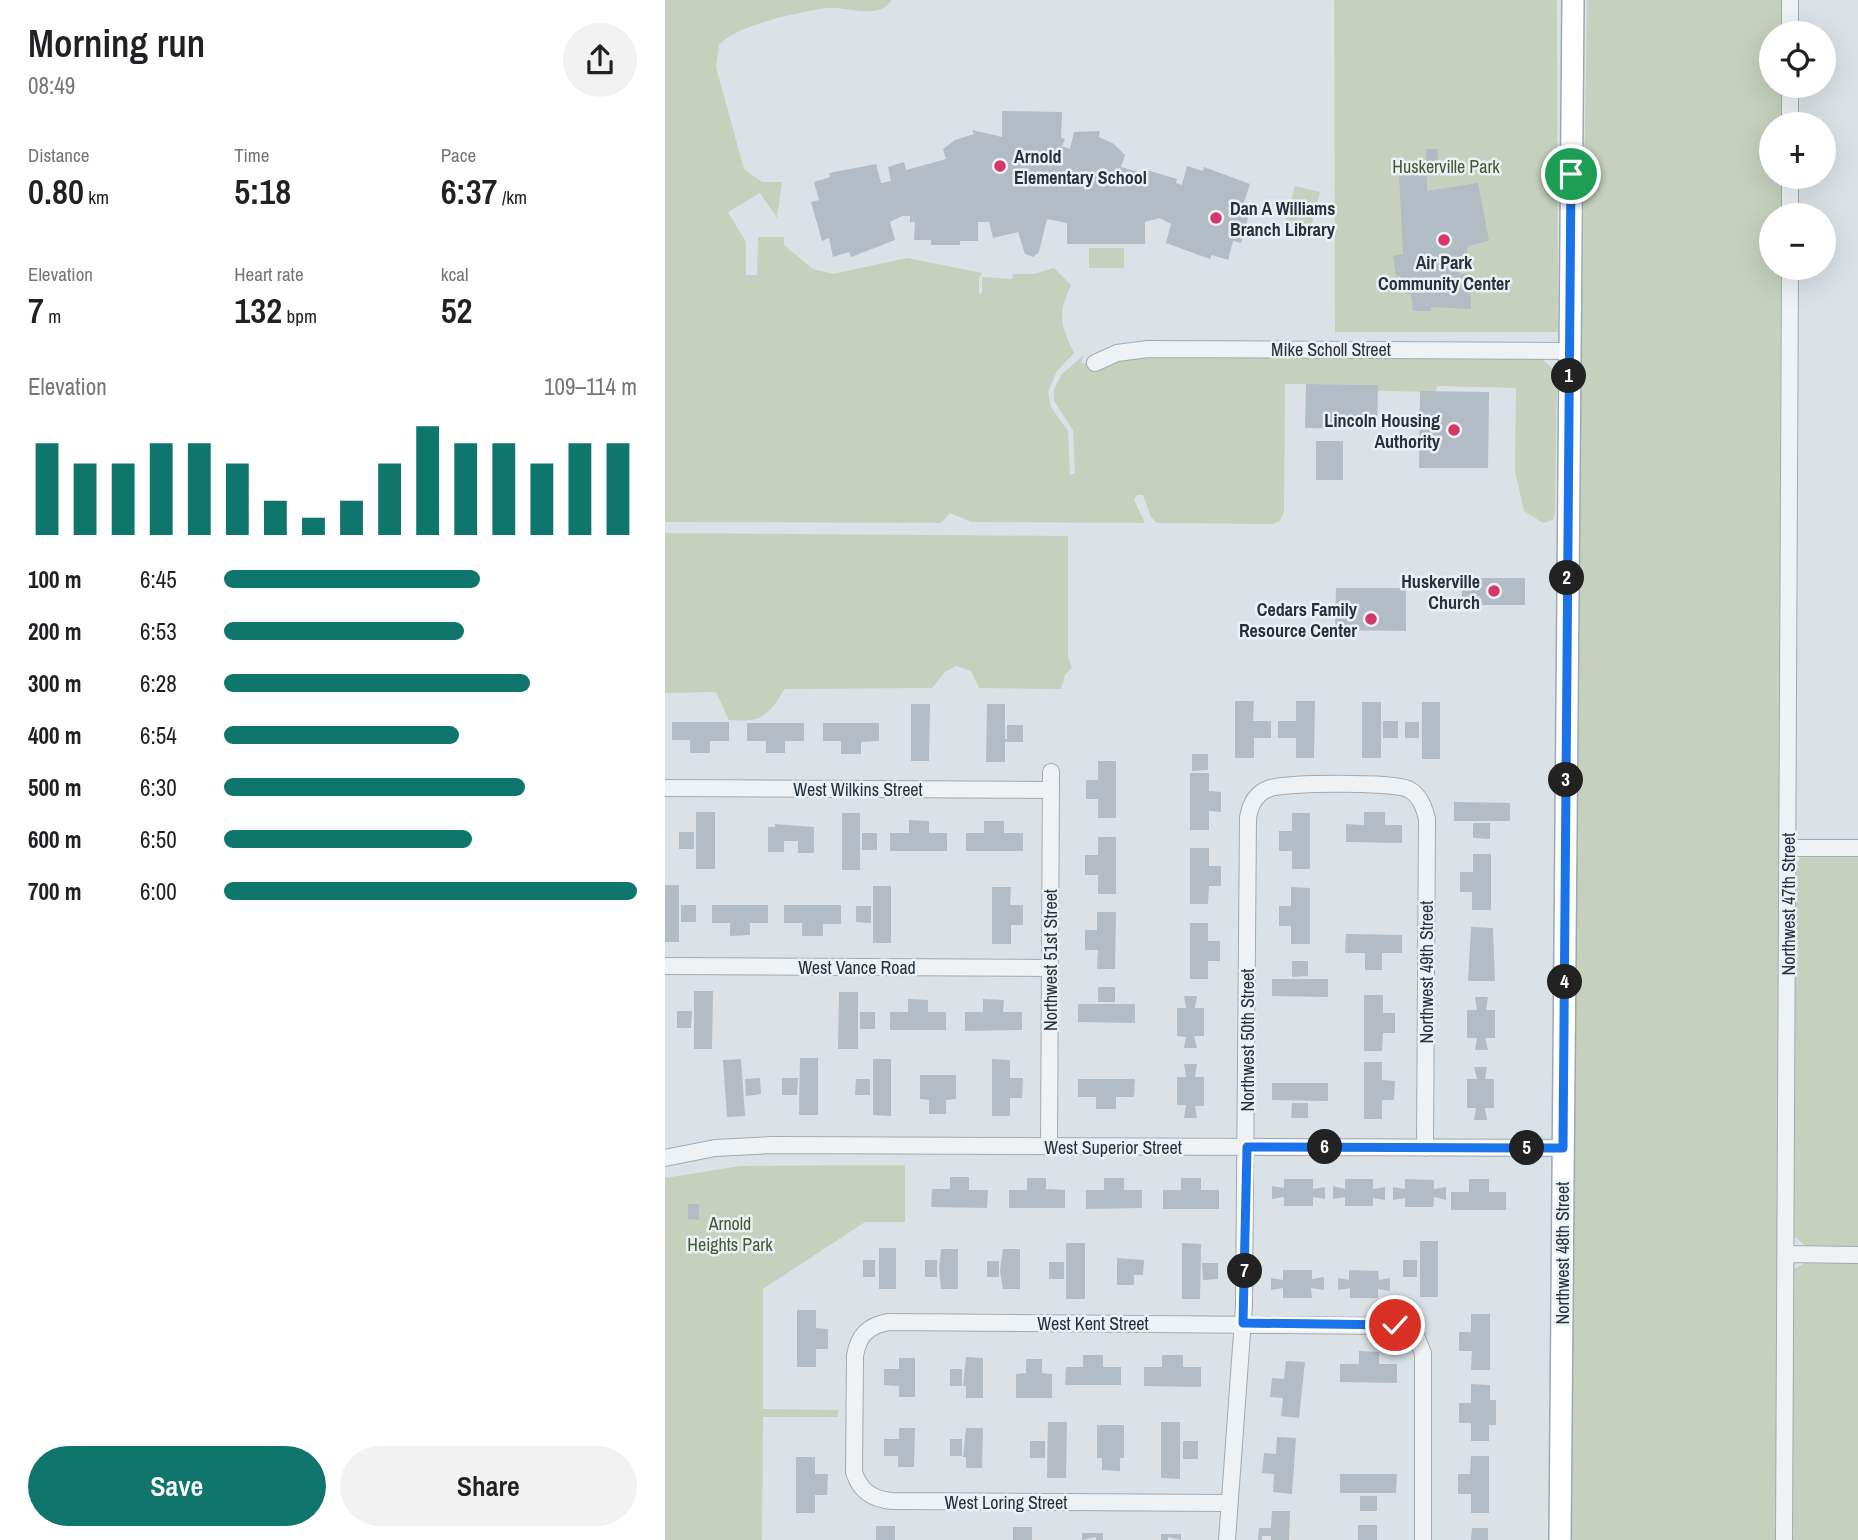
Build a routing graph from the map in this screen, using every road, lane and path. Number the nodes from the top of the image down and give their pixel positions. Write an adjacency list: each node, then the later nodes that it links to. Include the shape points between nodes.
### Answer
1 (1573, 0): 5 (main road, Northwest 48th Street)
2 (1790, 0): 3 (street)
3 (1790, 21)
4 (1790, 280): 11 (street, Northwest 47th Street)
5 (1569, 351): 6 (street, Mike Scholl Street, via 1148,349 1117,353); 18 (main road, Northwest 48th Street)
6 (1095, 363)
7 (1051, 772): 9 (street, Northwest 51st Street)
8 (665, 788): 9 (street, West Wilkins Street)
9 (1051, 790): 14 (street, Northwest 51st Street)
10 (1259, 794): 16 (street, Northwest 50th Street, via 1248,818); 17 (street, Northwest 49th Street, via 1290,785 1393,785 1407,788 1419,798 1427,819)
11 (1788, 848): 12 (street); 20 (street, Northwest 47th Street)
12 (1858, 848)
13 (665, 966): 14 (street, West Vance Road)
14 (1050, 968): 15 (street, Northwest 51st Street)
15 (1049, 1147): 16 (street, West Superior Street); 19 (street, West Superior Street, via 748,1146)
16 (1247, 1147): 17 (street, West Superior Street); 22 (street, Northwest 50th Street)
17 (1425, 1148): 18 (street, West Superior Street)
18 (1563, 1148): 27 (main road, Northwest 48th Street)
19 (665, 1158)
20 (1786, 1254): 21 (street); 28 (street, Northwest 47th Street)
21 (1858, 1255)
22 (1243, 1323): 23 (street, West Kent Street, via 879,1324 863,1333 856,1346); 24 (street, Northwest 50th Street); 26 (street, West Kent Street, via 1384,1324 1408,1330 1420,1342 1424,1359)
23 (855, 1414): 24 (street, West Loring Street, via 856,1478 866,1493 884,1500)
24 (1229, 1503): 25 (street, Northwest 50th Street)
25 (1227, 1540)
26 (1423, 1540)
27 (1560, 1540)
28 (1784, 1540)

